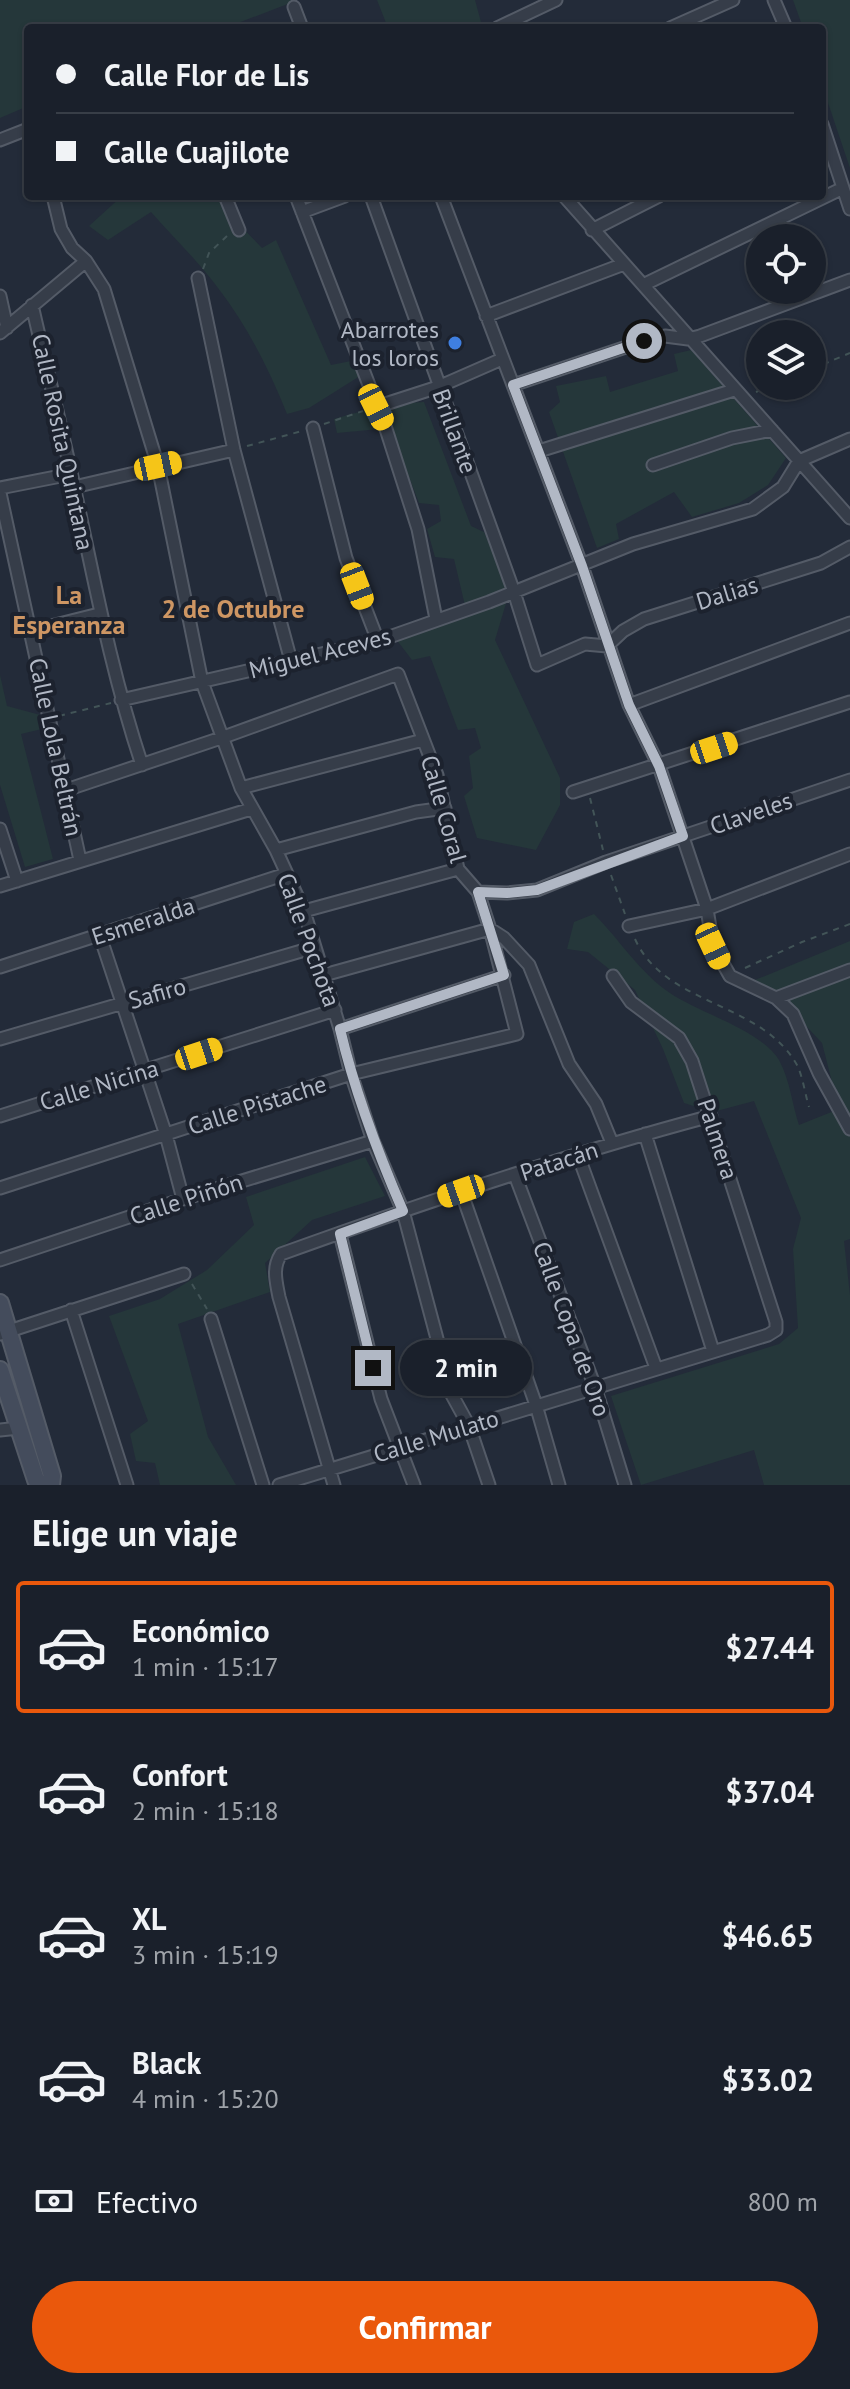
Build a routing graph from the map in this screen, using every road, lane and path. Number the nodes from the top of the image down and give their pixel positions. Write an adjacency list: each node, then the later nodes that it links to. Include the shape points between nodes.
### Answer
1 (556, 0): 6 (street)
2 (733, 0): 7 (street)
3 (774, 0): 8 (street)
4 (294, 7): 5 (street)
5 (300, 24)
6 (505, 24)
7 (679, 24)
8 (784, 24)
9 (24, 131): 11 (street)
10 (826, 136): 12 (street)
11 (0, 140)
12 (843, 188): 13 (street); 23 (street)
13 (826, 196)
14 (54, 200): 27 (street, Calle Pochota, via 61,229)
15 (227, 200): 25 (street)
16 (298, 200): 24 (street)
17 (334, 200): 24 (street)
18 (372, 200): 41 (street, Brillante)
19 (442, 200): 34 (street)
20 (567, 200): 26 (street)
21 (651, 200): 26 (street)
22 (818, 200): 31 (street)
23 (850, 209)
24 (302, 212): 44 (street)
25 (239, 230): 29 (path, via 209,253)
26 (592, 230): 28 (street)
27 (86, 261): 33 (street); 52 (street, Calle Pochota, via 104,289)
28 (624, 264): 31 (street); 34 (street)
29 (198, 278): 48 (street)
30 (850, 280): 36 (street)
31 (643, 285): 36 (street)
32 (0, 296): 35 (street)
33 (32, 305): 35 (street); 53 (street, Calle Rosita Quintana)
34 (486, 316): 38 (street)
35 (3, 330)
36 (688, 339): 40 (street, via 665,336 644,341); 43 (street)
37 (850, 353): 39 (path)
38 (502, 359): 40 (street); 41 (street)
39 (826, 363)
40 (513, 385): 49 (street)
41 (438, 387): 44 (street); 59 (street, Brillante)
42 (746, 392): 43 (path)
43 (738, 394): 46 (street); 49 (street)
44 (376, 407): 61 (street, via 418,529)
45 (313, 428): 64 (street, via 346,558)
46 (772, 430): 50 (street); 51 (street)
47 (850, 439): 50 (street)
48 (234, 450): 52 (street); 66 (street)
49 (539, 451): 58 (street)
50 (799, 461): 56 (street); 58 (street, Miguel Aceves, via 783,487 753,509 633,544)
51 (653, 465)
52 (158, 466): 54 (street); 67 (street, Calle Pochota)
53 (71, 474): 54 (street, Calle Rosita Quintana); 55 (street)
54 (74, 487): 60 (street, Calle Rosita Quintana)
55 (0, 490): 63 (street, Calle Lola Beltrán)
56 (850, 518)
57 (850, 547): 65 (street, Dalias, via 821,563 644,619)
58 (582, 566): 59 (street, Miguel Aceves); 65 (street)
59 (514, 592): 61 (street, Miguel Aceves); 65 (street, Brillante, via 537,665 585,644)
60 (99, 614): 63 (street); 68 (street, Calle Rosita Quintana)
61 (436, 619): 64 (street, Miguel Aceves)
62 (850, 623): 70 (street)
63 (31, 631): 71 (street, Calle Lola Beltrán)
64 (378, 641): 66 (street, Miguel Aceves)
65 (607, 646): 70 (street)
66 (291, 661): 67 (street, Miguel Aceves)
67 (202, 682): 68 (street, Miguel Aceves); 72 (street, Calle Pochota)
68 (121, 700): 71 (path); 74 (street, Calle Rosita Quintana)
69 (850, 702): 75 (street)
70 (629, 705): 75 (street)
71 (51, 718): 79 (street, Calle Lola Beltrán)
72 (221, 738): 73 (street, Calle Coral, via 398,674); 74 (street); 77 (street, Calle Pochota)
73 (423, 740): 77 (street); 81 (street, Calle Coral)
74 (142, 765): 79 (street)
75 (659, 766): 78 (street); 84 (street)
76 (850, 780): 84 (street, Claveles)
77 (241, 788): 82 (street, Calle Pochota)
78 (588, 789): 80 (street); 88 (path)
79 (66, 790): 87 (street, Calle Lola Beltrán)
80 (573, 792)
81 (445, 808): 85 (street); 89 (street, Calle Coral)
82 (251, 809): 85 (street, Calle Pochota); 87 (street)
83 (0, 829): 91 (street)
84 (683, 836): 88 (street, Claveles); 94 (street)
85 (276, 850): 90 (street, Calle Pochota)
86 (850, 854): 94 (street)
87 (80, 860): 91 (street)
88 (606, 862): 93 (street, Claveles, via 537,890); 97 (path)
89 (458, 869): 93 (street, Calle Coral); 95 (street)
90 (286, 874): 95 (street, Calle Pochota); 99 (street, Esmeralda)
91 (17, 881): 92 (street)
92 (0, 886)
93 (478, 892): 98 (street, Calle Coral)
94 (707, 909): 97 (street); 106 (street, via 713,946)
95 (304, 911): 100 (street, Calle Pochota)
96 (850, 924): 106 (path)
97 (629, 926): 115 (path, via 643,958 672,982 773,1034 798,1067)
98 (490, 929): 103 (street); 104 (street, Calle Coral); 122 (street, via 529,965 569,1064 596,1104)
99 (100, 936): 101 (street, Esmeralda); 108 (street)
100 (315, 947): 103 (street, Calle Pochota); 108 (street, Safiro)
101 (0, 967)
102 (850, 970): 107 (street)
103 (324, 975): 109 (street, Calle Pochota)
104 (504, 975): 110 (street); 111 (street, Calle Coral)
105 (613, 976): 117 (street, Palmera, via 631,1002 679,1038)
106 (730, 976): 107 (street)
107 (776, 998): 118 (street, via 793,1014)
108 (122, 1003): 112 (street, Safiro); 113 (street)
109 (335, 1010): 110 (street, Calle Pochota); 113 (street, Calle Nicina)
110 (340, 1029): 114 (street, Calle Pochota)
111 (517, 1034): 114 (street, Calle Pistache)
112 (0, 1039)
113 (144, 1071): 116 (street, Calle Nicina); 120 (street)
114 (351, 1074): 120 (street, Calle Pistache); 121 (street, Calle Pochota)
115 (809, 1107)
116 (0, 1116)
117 (711, 1116): 119 (street, Patacán); 135 (street, Palmera)
118 (850, 1129)
119 (645, 1134): 122 (street, Patacán); 137 (street)
120 (166, 1135): 125 (street, Calle Pistache); 127 (street)
121 (373, 1141): 127 (street, Calle Piñón); 128 (street, Calle Pochota)
122 (612, 1143): 123 (street, Patacán)
123 (578, 1155): 124 (street, Patacán); 138 (street)
124 (515, 1175): 126 (street, Patacán); 140 (street, Calle Copa de Oro)
125 (0, 1188)
126 (461, 1191): 128 (street, Patacán); 141 (street)
127 (183, 1199): 130 (street, Calle Piñón)
128 (403, 1211): 129 (street, Patacán); 142 (street, Calle Pochota, via 452,1395)
129 (340, 1234): 145 (street, via 381,1399); 146 (street, Patacán, via 281,1254 274,1272)
130 (0, 1260)
131 (184, 1274): 133 (street); 134 (path)
132 (0, 1303): 136 (street)
133 (71, 1310): 136 (street); 149 (street)
134 (211, 1319): 150 (street)
135 (776, 1330): 137 (street, Calle Mulato)
136 (5, 1332): 148 (street)
137 (713, 1351): 138 (street, Calle Mulato)
138 (656, 1368): 140 (street, Calle Mulato)
139 (0, 1370): 143 (street)
140 (595, 1387): 141 (street, Calle Mulato); 156 (street, Calle Copa de Oro)
141 (536, 1405): 142 (street, Calle Mulato); 155 (street)
142 (469, 1426): 145 (street, Calle Mulato); 154 (street, Calle Pochota)
143 (19, 1428): 144 (street); 147 (street)
144 (0, 1430)
145 (401, 1447): 146 (street, Calle Mulato); 153 (street)
146 (330, 1470): 151 (street, Calle Mulato); 152 (street)
147 (41, 1485)
148 (51, 1485)
149 (127, 1485)
150 (263, 1485)
151 (279, 1485)
152 (334, 1485)
153 (414, 1485)
154 (489, 1485)
155 (559, 1485)
156 (625, 1485)

